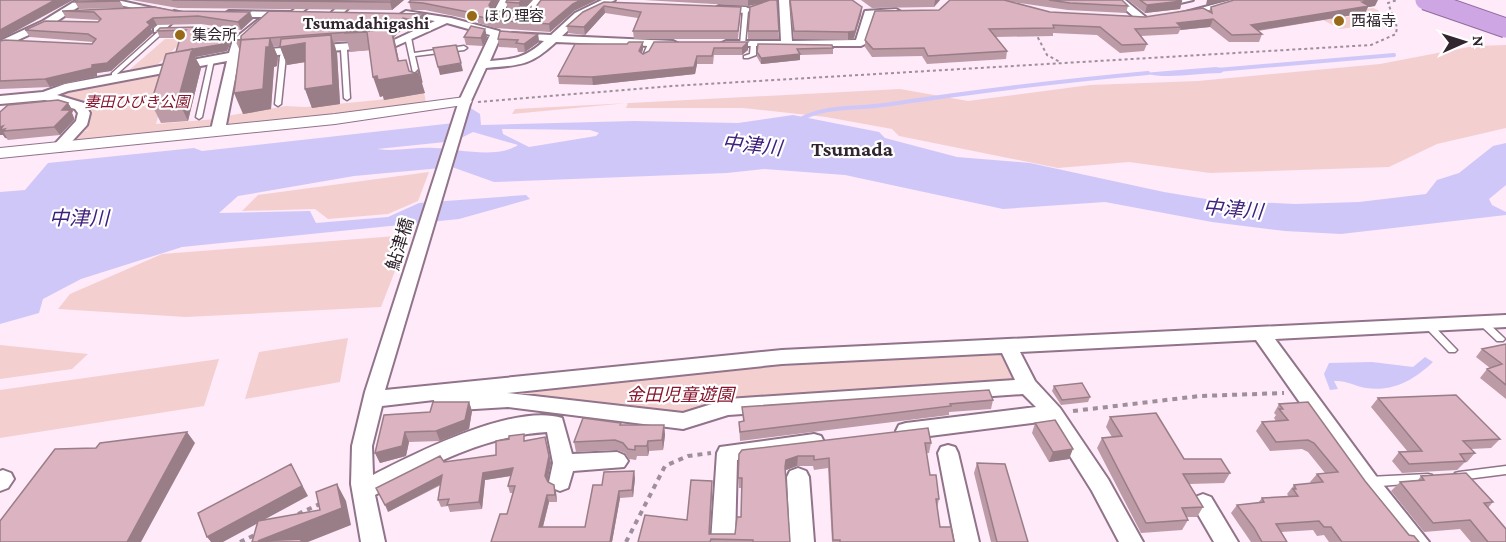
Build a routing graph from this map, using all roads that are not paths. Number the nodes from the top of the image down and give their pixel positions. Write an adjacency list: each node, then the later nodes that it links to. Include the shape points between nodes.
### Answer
1 (84, 0): 43 (street, via 68,17)
2 (101, 0): 21 (street)
3 (170, 0): 21 (street)
4 (313, 0): 30 (street)
5 (352, 0): 31 (street)
6 (413, 0): 34 (street, via 396,14)
7 (505, 0): 8 (street, via 498,14 523,17)
8 (539, 0)
9 (1119, 0): 33 (street)
10 (1244, 0): 22 (street)
11 (1425, 0): 37 (highway, bridge)
12 (1444, 0): 36 (highway)
13 (782, 1): 49 (street, via 790,15)
14 (1180, 1): 22 (street)
15 (607, 2): 17 (street); 42 (street, via 579,15)
16 (255, 3): 28 (street)
17 (626, 6)
18 (762, 6): 20 (lane)
19 (706, 9): 20 (street)
20 (746, 10): 48 (lane)
21 (156, 11): 23 (lane); 25 (street)
22 (1198, 11): 33 (street)
23 (120, 12)
24 (907, 12): 49 (street, via 865,10 861,43)
25 (178, 13): 26 (street); 38 (street, via 158,30)
26 (190, 13)
27 (213, 14): 28 (street)
28 (237, 14): 29 (street)
29 (268, 14): 30 (street); 54 (street, via 238,35)
30 (295, 14): 31 (street)
31 (326, 14): 32 (street)
32 (355, 14)
33 (1154, 19): 35 (street)
34 (445, 20): 39 (street); 41 (street)
35 (1124, 20)
36 (1506, 21)
37 (1506, 28)
38 (168, 30): 60 (lane, via 114,74)
39 (495, 33): 42 (street); 59 (street, 鮎津橋)
40 (337, 34): 51 (street)
41 (408, 37): 50 (street, via 396,43); 55 (lane)
42 (553, 39): 45 (street); 59 (street, via 526,59)
43 (4, 43): 44 (street)
44 (28, 44)
45 (651, 44): 46 (street); 57 (lane)
46 (684, 44)
47 (719, 44): 48 (street)
48 (747, 44): 49 (street); 56 (lane, via 753,55)
49 (787, 44)
50 (347, 46): 51 (street); 65 (lane)
51 (324, 48): 53 (street)
52 (464, 48): 55 (lane)
53 (286, 50): 54 (street); 67 (lane)
54 (233, 56): 58 (street); 70 (street)
55 (412, 56): 62 (lane)
56 (746, 57)
57 (645, 58)
58 (211, 60): 60 (street); 69 (lane)
59 (482, 65): 68 (street, 鮎津橋)
60 (114, 79): 61 (street)
61 (65, 88): 63 (street); 64 (street)
62 (419, 88)
63 (0, 91)
64 (45, 96): 66 (street); 71 (street, via 80,106 84,113 82,122)
65 (347, 98)
66 (0, 100)
67 (278, 104)
68 (464, 104): 70 (street); 79 (street, 鮎津橋)
69 (200, 117)
70 (218, 130): 71 (street)
71 (59, 147): 72 (street)
72 (0, 153)
73 (1428, 325): 74 (street, via 1482,322); 75 (street); 77 (lane)
74 (1503, 330)
75 (1261, 333): 76 (street); 87 (street)
76 (1007, 345): 78 (street); 80 (street, via 721,361)
77 (1452, 350)
78 (1028, 386): 80 (street, via 729,407 682,421 508,400 400,405); 81 (street)
79 (374, 396): 80 (street); 89 (street, 鮎津橋, via 362,446)
80 (399, 397)
81 (1053, 413): 82 (street); 95 (street)
82 (889, 433)
83 (830, 440): 92 (street, via 727,453)
84 (617, 461): 89 (street, via 562,473 555,424 531,424 499,429 444,448)
85 (944, 462): 94 (street)
86 (1506, 470): 87 (lane)
87 (1368, 482): 97 (street)
88 (804, 484): 93 (street)
89 (363, 491): 91 (street, 鮎津橋)
90 (1203, 504): 96 (street)
91 (373, 542)
92 (723, 542)
93 (802, 542)
94 (967, 542)
95 (1131, 542)
96 (1226, 542)
97 (1418, 542)

